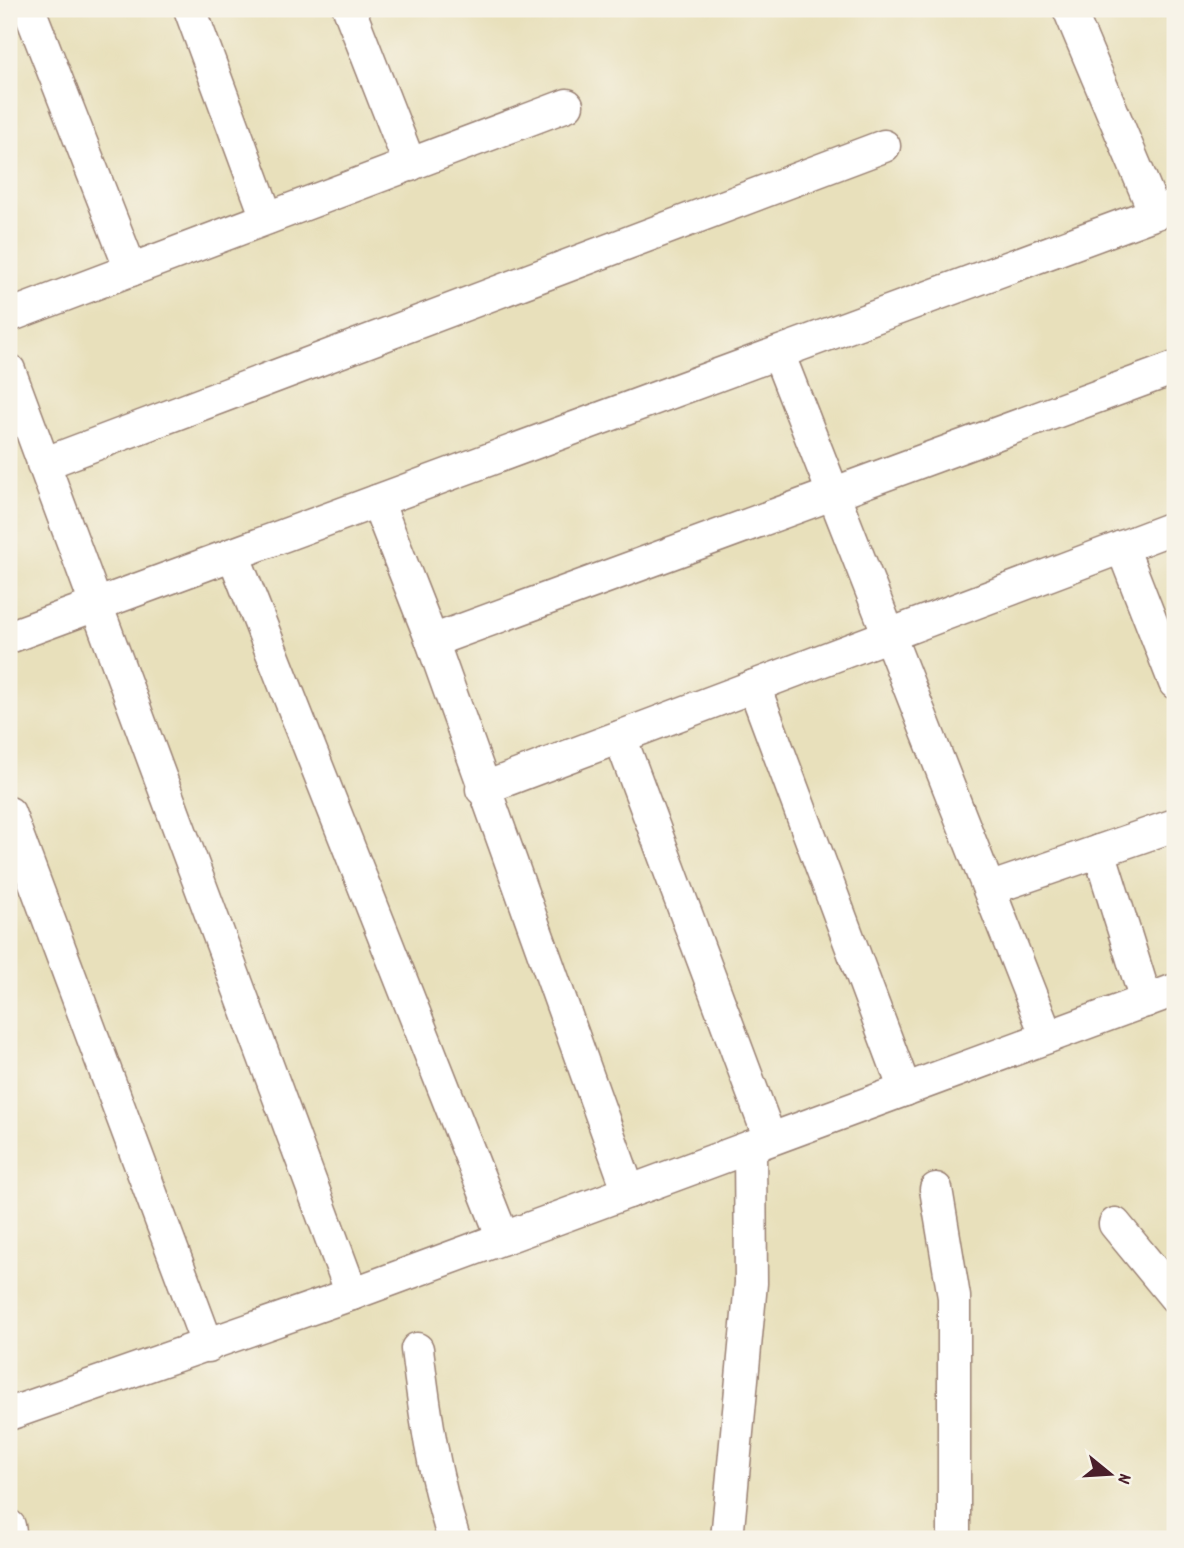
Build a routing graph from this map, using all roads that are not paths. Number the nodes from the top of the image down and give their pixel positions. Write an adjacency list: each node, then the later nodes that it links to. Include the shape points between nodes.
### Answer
1 (29, 9): 10 (street)
2 (190, 9): 9 (street)
3 (349, 9): 7 (street)
4 (1069, 9): 8 (street)
5 (567, 105): 7 (street)
6 (884, 146): 15 (street)
7 (410, 165): 9 (street)
8 (1165, 210): 12 (street)
9 (267, 218): 10 (street)
10 (131, 270): 11 (street)
11 (9, 316)
12 (778, 353): 16 (street); 17 (street)
13 (1175, 368): 16 (street)
14 (9, 370): 15 (street)
15 (43, 464): 21 (street)
16 (833, 494): 22 (street); 24 (street)
17 (377, 501): 20 (street); 24 (street)
18 (1175, 527): 19 (street)
19 (1122, 547): 22 (street); 25 (street)
20 (233, 554): 21 (street); 41 (street)
21 (96, 605): 23 (street); 42 (street)
22 (889, 635): 26 (street); 32 (street)
23 (9, 637)
24 (432, 641): 28 (street)
25 (1175, 682)
26 (754, 686): 27 (street); 36 (street)
27 (620, 737): 28 (street); 37 (street)
28 (482, 789): 39 (street)
29 (9, 813): 44 (street)
30 (1175, 825): 31 (street)
31 (1099, 851): 32 (street); 34 (street)
32 (989, 889): 35 (street)
33 (1175, 990): 34 (street)
34 (1146, 1000): 35 (street)
35 (1047, 1037): 36 (street)
36 (905, 1090): 37 (street)
37 (760, 1143): 39 (street); 50 (street)
38 (936, 1189): 51 (street, via 954,1297)
39 (629, 1192): 41 (street)
40 (1115, 1224): 43 (street)
41 (503, 1238): 42 (street)
42 (352, 1294): 44 (street)
43 (1175, 1297)
44 (208, 1346): 46 (street)
45 (417, 1349): 49 (street, via 429,1441)
46 (9, 1414)
47 (9, 1525): 48 (street)
48 (11, 1539)
49 (454, 1539)
50 (727, 1539)
51 (954, 1539)

